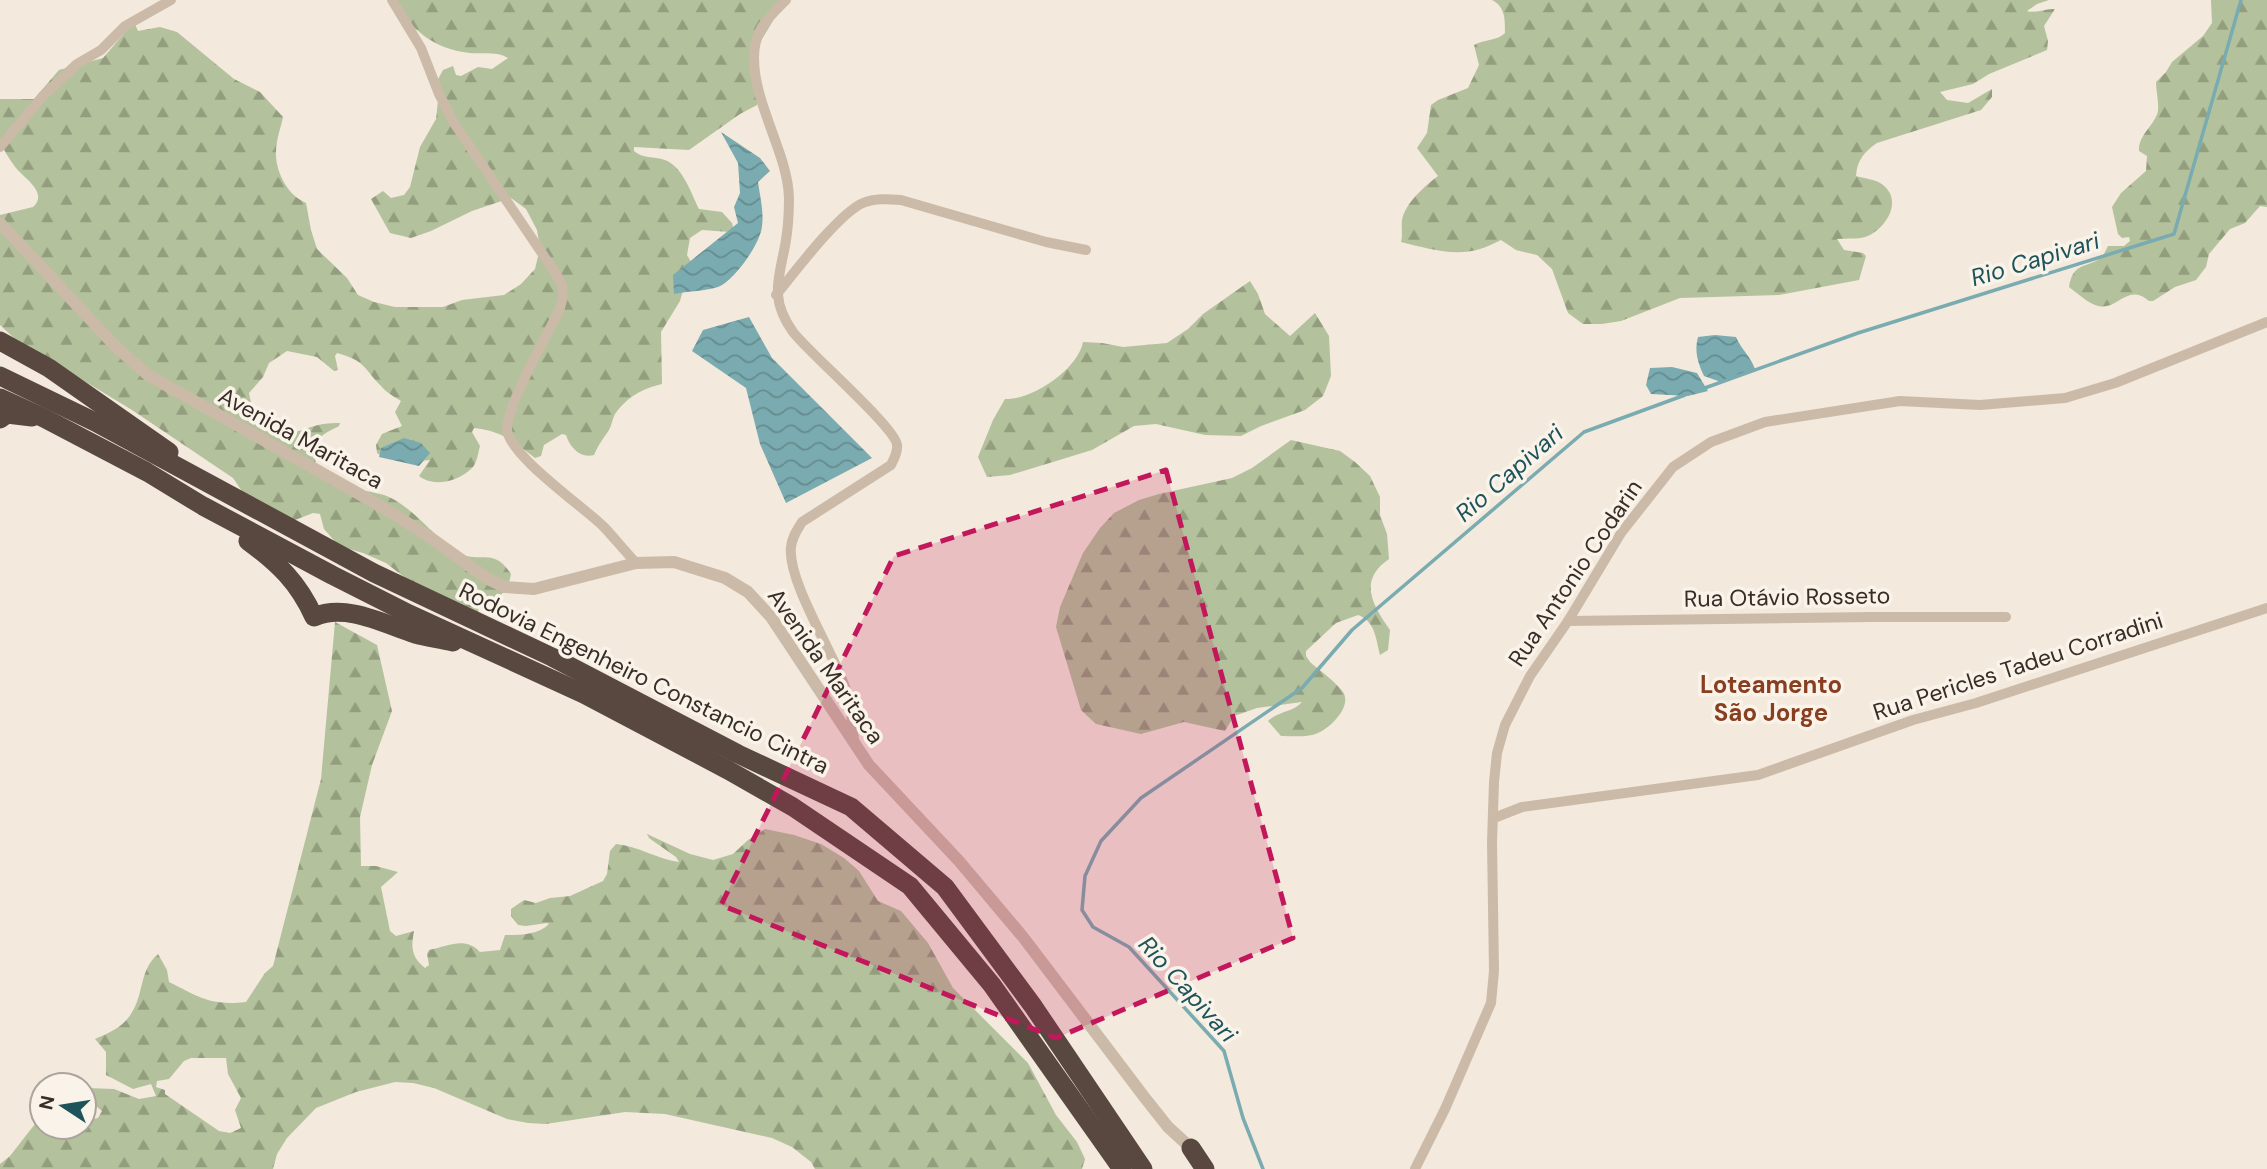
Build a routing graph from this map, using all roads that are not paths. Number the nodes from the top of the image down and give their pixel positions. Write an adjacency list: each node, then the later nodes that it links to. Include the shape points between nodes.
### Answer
1 (171, 0): 4 (street, via 125,26 101,50 77,64)
2 (392, 0): 16 (street, via 421,48 454,122 562,285 559,311 516,398 507,429 509,438 529,463 603,527)
3 (786, 0): 7 (street, via 760,27 754,59 756,82 789,194)
4 (0, 148)
5 (0, 223): 16 (street, Avenida Maritaca, via 148,375 384,508 488,579 505,587 534,589)
6 (1086, 250): 7 (street, via 1046,243 901,200 866,201 846,215)
7 (776, 295): 21 (street, via 793,332 898,443 891,465 802,522 791,546 803,593 845,688)
8 (2267, 322): 19 (street, Rua Antonio Codarin, via 2115,383 2065,398 1980,405 1900,401 1765,422 1711,442 1673,467 1621,533)
9 (0, 341): 14 (highway, via 49,368 159,443)
10 (0, 376): 14 (highway, Rodovia Engenheiro Constancio Cintra)
11 (0, 398): 12 (highway, Rodovia Engenheiro Constancio Cintra)
12 (44, 418): 13 (highway, via 7,414); 15 (highway, Rodovia Engenheiro Constancio Cintra)
13 (0, 419)
14 (188, 474): 25 (highway, Rodovia Engenheiro Constancio Cintra, via 373,573 850,807 945,887 1033,1006)
15 (203, 506): 20 (highway, Rodovia Engenheiro Constancio Cintra); 20 (highway, via 292,579 314,617 348,613 426,637)
16 (636, 563): 21 (street, Avenida Maritaca, via 674,562 724,578 748,592 771,617)
17 (2267, 608): 22 (street, Rua Pericles Tadeu Corradini, via 1913,720 1758,775 1522,807)
18 (2006, 617): 19 (street, Rua Otávio Rosseto)
19 (1568, 621): 22 (street, Rua Antonio Codarin, via 1530,676 1505,725 1497,753)
20 (487, 649): 24 (highway, Rodovia Engenheiro Constancio Cintra, via 728,769 911,886 992,985)
21 (854, 740): 23 (street, Avenida Maritaca, via 870,765 960,860 1168,1127)
22 (1494, 818): 28 (street, Rua Antonio Codarin, via 1491,1003)
23 (1191, 1148): 26 (highway); 27 (highway)
24 (1122, 1169)
25 (1143, 1169)
26 (1197, 1169)
27 (1205, 1169)
28 (1415, 1169)

